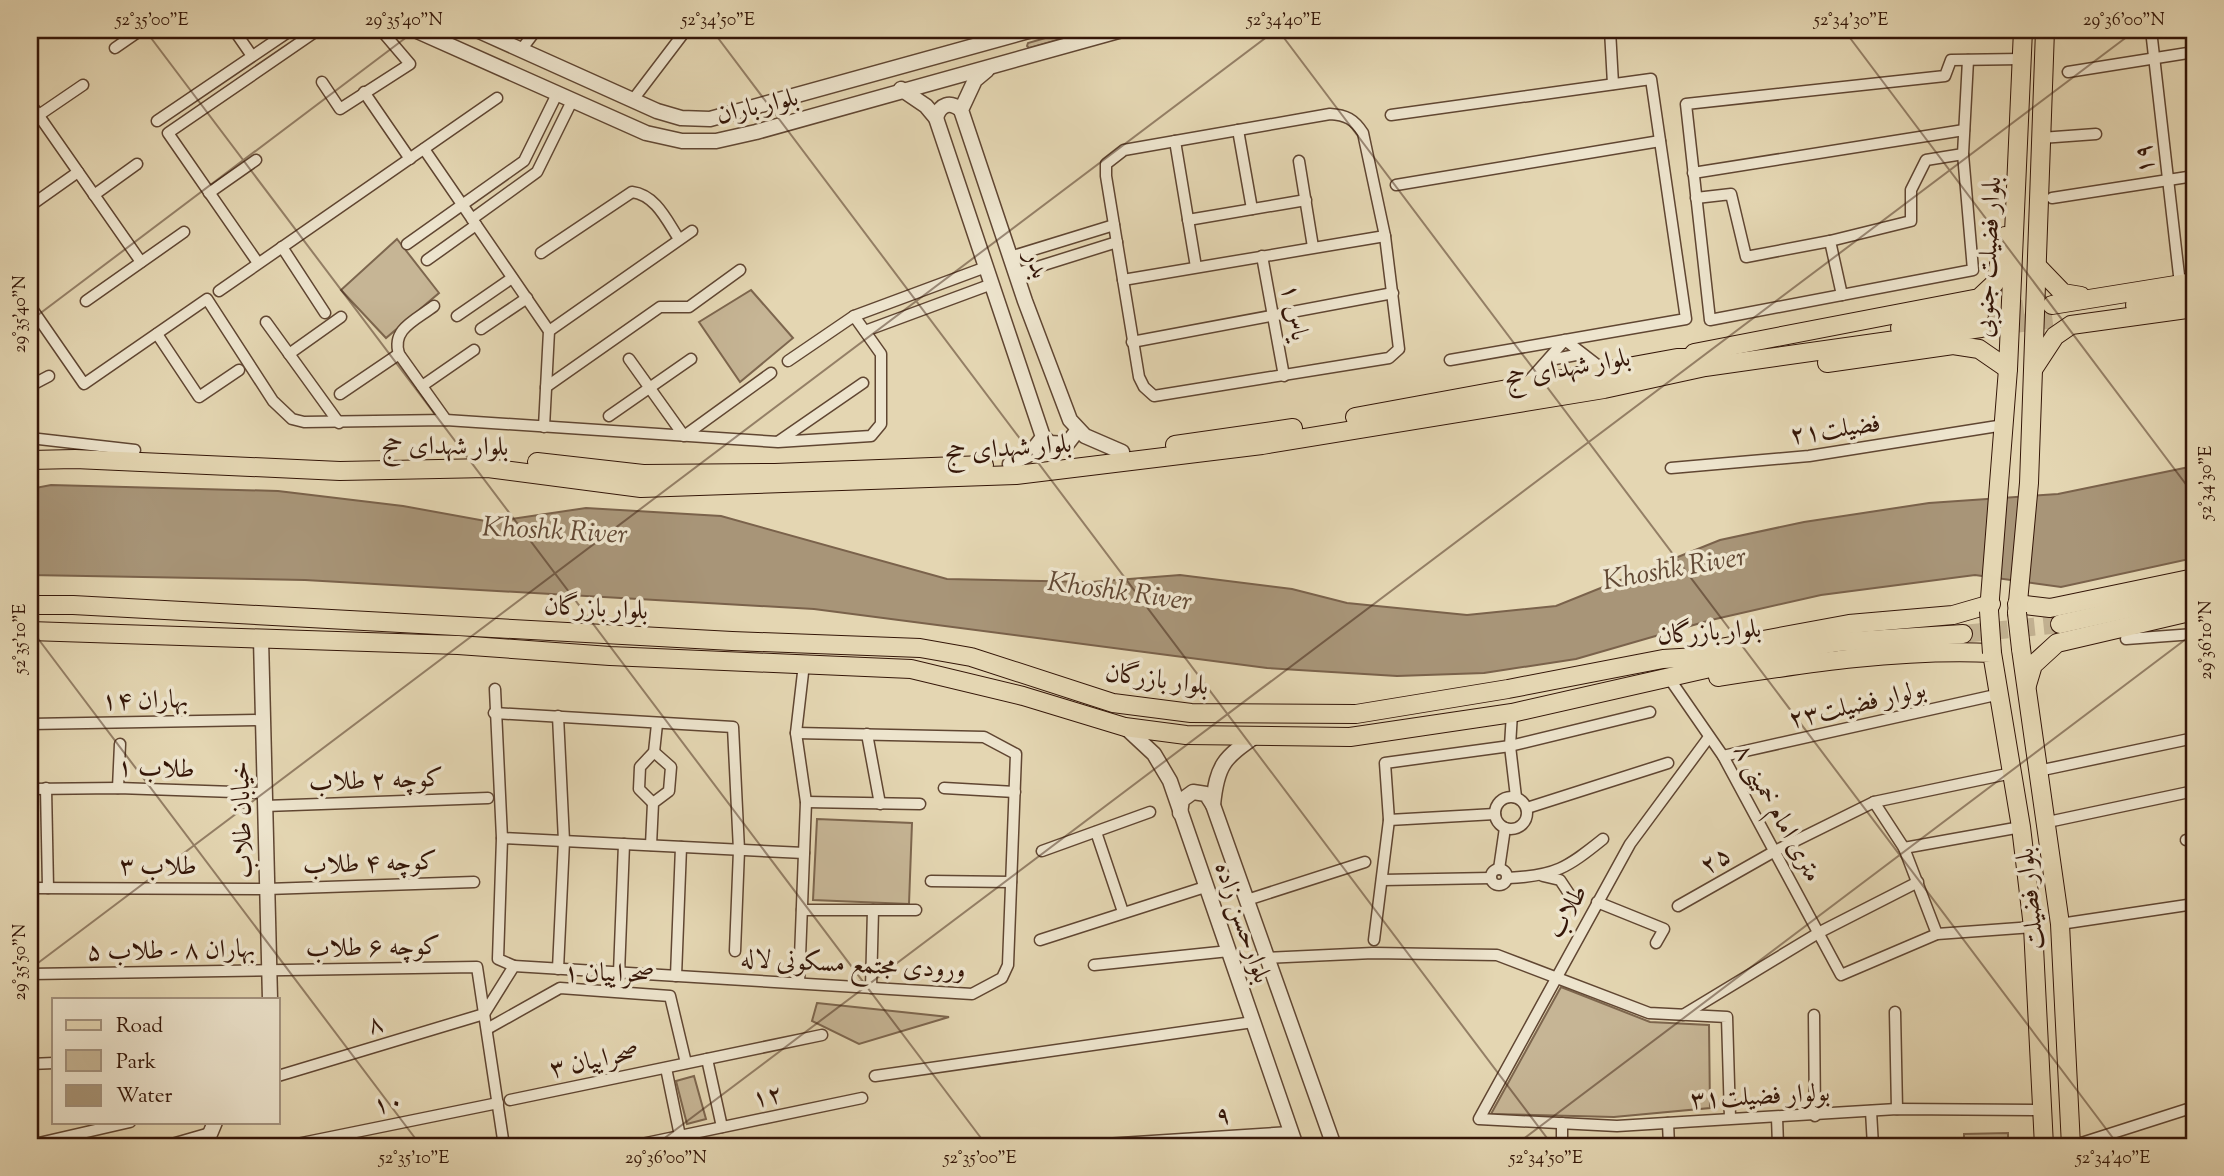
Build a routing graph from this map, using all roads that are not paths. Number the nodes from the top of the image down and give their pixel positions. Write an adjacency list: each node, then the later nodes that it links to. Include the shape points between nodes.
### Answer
1 (141, 30): 17 (street)
2 (234, 30): 20 (street)
3 (291, 30): 20 (street)
4 (318, 30): 61 (street, via 168,133)
5 (381, 30): 30 (street, via 410,64)
6 (415, 30): 31 (street, بلوار باران)
7 (477, 30): 18 (street, بلوار باران)
8 (536, 30): 18 (street)
9 (686, 30): 36 (street)
10 (1032, 30): 16 (street, بلوار باران)
11 (1122, 30): 24 (street, بلوار باران)
12 (1610, 30): 27 (street)
13 (2023, 30): 22 (main road, بلوار فضیلت جنوبی)
14 (2045, 30): 32 (main road, بلوار فضیلت جنوبی)
15 (2151, 30): 21 (street, ۱۹)
16 (985, 36): 36 (street, بلوار باران, via 710,119 681,118)
17 (115, 48)
18 (521, 50): 36 (street, بلوار باران)
19 (2194, 52): 21 (street)
20 (252, 56): 42 (street)
21 (2154, 58): 25 (street); 59 (street, ۱۹)
22 (2022, 59): 23 (street); 33 (main road, بلوار فضیلت جنوبی)
23 (1968, 60): 44 (street); 57 (street, via 1951,60 1945,76 1686,104)
24 (987, 69): 29 (street, بلوار باران); 38 (street, via 975,80)
25 (2068, 72)
26 (322, 82): 30 (street, via 340,109)
27 (1613, 84): 39 (street); 48 (street, via 1651,79)
28 (83, 85): 40 (street)
29 (901, 89): 35 (street, بلوار باران, via 716,141 682,141 646,133); 41 (street)
30 (364, 92): 52 (street)
31 (557, 94): 35 (street, بلوار باران); 66 (street, via 524,161)
32 (2042, 95): 33 (main road); 46 (main road, بلوار فضیلت جنوبی)
33 (2021, 96): 50 (main road, بلوار فضیلت جنوبی)
34 (496, 99): 49 (street)
35 (572, 101): 70 (street, via 537,172)
36 (632, 101)
37 (30, 103): 40 (street)
38 (961, 110): 41 (street, via 945,104); 84 (street, بدر)
39 (1391, 115)
40 (38, 116): 56 (street)
41 (936, 118): 90 (street, بدر)
42 (158, 121)
43 (1238, 130): 47 (street); 68 (street); 74 (street, via 1330,114 1356,122 1363,133)
44 (1964, 130): 51 (street); 57 (street)
45 (2096, 134): 46 (street)
46 (2041, 138): 89 (main road, بلوار فضیلت جنوبی)
47 (1175, 141): 69 (street); 71 (street, via 1124,149 1106,164)
48 (1660, 141): 60 (street); 120 (street, via 1686,319)
49 (424, 149): 52 (street); 66 (street)
50 (2019, 150): 131 (main road, via 1995,283 1979,298 1713,347); 132 (main road, بلوار فضیلت جنوبی)
51 (1963, 154): 76 (street, via 1927,160 1911,190 1911,221); 102 (street, via 1973,270)
52 (410, 159): 80 (street)
53 (256, 160): 61 (street)
54 (1299, 161): 65 (street)
55 (137, 164): 62 (street)
56 (78, 172): 62 (street); 67 (street)
57 (1693, 173): 63 (street)
58 (2194, 177): 59 (street)
59 (2168, 180): 64 (street); 98 (street, ۱۹)
60 (1396, 185)
61 (209, 193): 88 (street)
62 (94, 195): 87 (street)
63 (1696, 198): 76 (street, via 1731,194 1746,257); 102 (street, via 1710,320)
64 (2052, 198)
65 (1306, 200): 68 (street); 81 (street)
66 (463, 205): 70 (street); 78 (street)
67 (30, 206)
68 (1252, 209): 69 (street)
69 (1188, 220): 91 (street)
70 (474, 222): 85 (street); 95 (street)
71 (1114, 225): 77 (street); 79 (street)
72 (692, 230): 75 (street)
73 (184, 232): 87 (street)
74 (1385, 236): 81 (street); 101 (street)
75 (679, 239): 82 (street, via 653,201 644,193 632,192); 117 (street)
76 (1830, 241): 102 (street)
77 (1117, 242): 86 (street); 96 (street)
78 (407, 244)
79 (1053, 244): 84 (street); 86 (street)
80 (282, 247): 88 (street); 109 (street)
81 (1313, 247): 83 (street)
82 (541, 253)
83 (1262, 256): 91 (street); 113 (street, یاس ۱)
84 (1010, 257): 93 (street, بدر)
85 (427, 260)
86 (1057, 261): 93 (street)
87 (141, 262): 105 (street)
88 (258, 263): 99 (street)
89 (2037, 266): 103 (main road, via 2063,293); 135 (main road, بلوار فضیلت جنوبی)
90 (986, 267): 94 (street); 97 (street, بدر)
91 (1196, 267): 96 (street)
92 (740, 270): 143 (street, via 689,307 660,307)
93 (1016, 274): 151 (street, بدر)
94 (964, 275): 100 (street); 111 (street)
95 (512, 278): 104 (street); 110 (street)
96 (1123, 280): 121 (street)
97 (992, 285): 100 (street); 153 (street, بدر)
98 (2189, 287): 103 (main road); 103 (main road, via 2054,312)
99 (219, 291)
100 (969, 293): 118 (street)
101 (1393, 293): 113 (street); 138 (street, via 1399,349 1389,358)
102 (1842, 295)
103 (2087, 297)
104 (527, 298): 116 (street); 117 (street)
105 (86, 300)
106 (434, 306): 124 (street, via 397,334)
107 (30, 308): 119 (street, via 84,384)
108 (2194, 308): 135 (main road, via 2071,325 2055,336)
109 (325, 313)
110 (457, 316)
111 (854, 316): 118 (street); 130 (street)
112 (341, 317): 123 (street)
113 (1274, 317): 121 (street); 138 (street, یاس ۱)
114 (267, 322): 123 (street)
115 (1980, 322): 131 (main road, بلوار شهدای حج, via 1705,367)
116 (481, 330)
117 (549, 331): 143 (street)
118 (865, 331): 155 (street, via 881,354 882,413 877,430 871,436)
119 (157, 334): 133 (street, via 199,397); 148 (street, via 207,299 283,413 304,422)
120 (1565, 340): 125 (street); 128 (street); 129 (street)
121 (1132, 342): 138 (street, via 1139,377 1154,396)
122 (474, 350): 141 (street)
123 (289, 354): 148 (street)
124 (399, 354): 141 (street); 145 (street)
125 (1581, 354): 129 (street); 134 (street)
126 (629, 359): 144 (street)
127 (691, 359): 144 (street)
128 (1450, 360)
129 (1550, 360): 142 (street)
130 (788, 361)
131 (1677, 366): 132 (main road, via 1726,374 1954,345 1979,349); 134 (main road, بلوار شهدای حج); 159 (main road, بلوار شهدای حج, via 1262,445 1016,475 641,488 488,468 340,471)
132 (2008, 369): 149 (main road, بلوار فضیلت جنوبی)
133 (239, 370)
134 (1605, 371): 142 (main road, بلوار شهدای حج)
135 (2032, 371): 164 (main road, بلوار فضیلت جنوبی)
136 (771, 373): 152 (street)
137 (49, 376): 140 (street)
138 (1284, 376)
139 (863, 383): 155 (street)
140 (30, 386)
141 (422, 386): 147 (street)
142 (1524, 386): 158 (main road, بلوار شهدای حج, via 1333,421)
143 (546, 387): 150 (street)
144 (651, 388): 146 (street); 152 (street)
145 (340, 394)
146 (609, 416)
147 (446, 419): 148 (street); 150 (street)
148 (340, 424)
149 (2004, 425): 161 (street, فضیلت۲۱, via 1809,456); 165 (main road, بلوار فضیلت جنوبی)
150 (544, 427): 152 (street)
151 (1077, 431): 153 (street, via 1067,444); 158 (street)
152 (684, 436): 155 (street)
153 (1043, 437): 160 (street, via 1030,454)
154 (30, 438): 156 (street)
155 (778, 442)
156 (135, 450): 157 (main road, بلوار شهدای حج); 160 (main road, بلوار شهدای حج, via 340,460 489,457 643,474)
157 (30, 451)
158 (1122, 452): 160 (main road, بلوار شهدای حج)
159 (30, 460)
160 (1010, 464)
161 (1671, 468)
162 (2194, 578): 164 (main road, via 2050,608)
163 (2194, 594): 168 (main road)
164 (2017, 603): 181 (main road, بلوار فضیلت, bridge)
165 (1991, 604): 176 (main road, بلوار فضیلت, bridge); 178 (main road, via 1953,615 1849,624)
166 (30, 605): 172 (main road, بلوار بازرگان)
167 (2194, 611): 181 (main road, via 2057,643 2033,665)
168 (2060, 624)
169 (30, 631): 173 (main road, بلوار بازرگان)
170 (1964, 634): 175 (main road, via 1838,642)
171 (2194, 634): 174 (street)
172 (617, 635): 177 (main road); 178 (main road, بلوار بازرگان, via 920,648 971,657 1113,702 1191,713 1356,714)
173 (261, 639): 177 (main road, بلوار بازرگان, via 458,645); 188 (street, خیابان طلاب)
174 (2126, 639)
175 (1776, 653): 178 (main road, بلوار بازرگان); 180 (main road, بلوار بازرگان)
176 (1993, 653): 180 (main road, via 1851,657 1712,678); 183 (main road, بلوار فضیلت)
177 (610, 656): 179 (main road, بلوار بازرگان)
178 (1663, 659)
179 (804, 664): 191 (main road, بلوار بازرگان, via 911,669); 192 (street)
180 (1669, 678): 186 (main road, بلوار بازرگان); 195 (street, ۸ متری امام خمینی)
181 (2026, 688): 203 (main road, بلوار فضیلت)
182 (495, 689): 185 (street)
183 (2000, 694): 201 (street, بولوار فضیلت۲۳); 204 (main road, بلوار فضیلت)
184 (1650, 712): 198 (street)
185 (495, 713): 187 (street); 229 (street)
186 (1512, 713): 194 (main road, بلوار بازرگان, via 1350,737); 198 (street)
187 (558, 716): 190 (street); 231 (street)
188 (262, 720): 189 (street, بهاران ۱۴); 213 (street, خیابان طلاب)
189 (30, 724)
190 (657, 724): 199 (street); 236 (street, via 733,727)
191 (1125, 727): 194 (main road, بلوار بازرگان, via 1186,735); 222 (street, بلوارحسن زاده, via 1154,754 1170,781)
192 (796, 733): 193 (street, ورودی مجتمع مسکونی لاله); 214 (street)
193 (867, 734): 210 (street, ورودی مجتمع مسکونی لاله, via 984,737 1016,754); 217 (street)
194 (1257, 735): 219 (street, بلوارحسن زاده, via 1227,755 1216,776)
195 (1709, 737): 201 (street, ۸ متری امام خمینی); 260 (street, طلاب, via 1630,844)
196 (2192, 738): 200 (street); 203 (street)
197 (120, 744): 206 (street)
198 (1510, 746): 211 (street); 224 (street, via 1385,763)
199 (654, 752): 216 (street, via 640,767 639,789); 216 (street, via 671,767 669,791)
200 (2194, 754)
201 (1723, 756): 238 (street, ۸ متری امام خمینی)
202 (1668, 763): 220 (street)
203 (2038, 771): 225 (main road, بلوار فضیلت)
204 (2012, 773): 215 (street, ۲۵); 226 (main road, بلوار فضیلت)
205 (46, 788): 206 (street, طلاب ۱); 208 (street, طلاب ۱); 255 (street)
206 (118, 788): 213 (street, طلاب ۱)
207 (944, 788): 210 (street)
208 (30, 789)
209 (2194, 791): 225 (street)
210 (1015, 792): 251 (street, ورودی مجتمع مسکونی لاله)
211 (1516, 797): 220 (street); 223 (street, via 1501,800)
212 (488, 798): 213 (street, کوچه ۲ طلاب)
213 (265, 800): 256 (street, خیابان طلاب)
214 (806, 802): 217 (street); 239 (street)
215 (1874, 802): 235 (street); 238 (street, ۲۵)
216 (653, 803): 233 (street)
217 (880, 804): 218 (street)
218 (920, 804)
219 (1213, 805): 222 (street, via 1206,794 1193,792 1182,800); 258 (street, بلوارحسن زاده)
220 (1527, 808): 227 (street, via 1523,823 1515,829)
221 (1150, 812): 228 (street)
222 (1180, 813): 253 (street, بلوارحسن زاده)
223 (1495, 814): 224 (street); 227 (street)
224 (1389, 820): 246 (street)
225 (2048, 822): 267 (main road, بلوار فضیلت)
226 (2021, 827): 235 (street); 268 (main road, بلوار فضیلت)
227 (1505, 828): 242 (street)
228 (1096, 832): 237 (street); 266 (street)
229 (502, 838): 231 (street); 278 (street, via 498,959)
230 (1604, 839): 241 (street)
231 (564, 841): 232 (street); 279 (street)
232 (624, 844): 233 (street); 281 (street)
233 (651, 845): 234 (street)
234 (681, 847): 236 (street); 283 (street)
235 (1904, 848): 252 (street)
236 (739, 850): 239 (street); 274 (street)
237 (1042, 851)
238 (1775, 851): 262 (street, ۲۵); 269 (street, ۸ متری امام خمینی)
239 (804, 853): 264 (street)
240 (1365, 862): 258 (street)
241 (1572, 864): 243 (street); 247 (street)
242 (1499, 869): 244 (street); 245 (street)
243 (1543, 876): 245 (street); 247 (street)
244 (1491, 878): 245 (street, via 1501,886); 249 (street)
245 (1508, 878)
246 (1382, 880): 249 (street); 257 (street)
247 (1560, 880): 259 (street)
248 (931, 881): 251 (street)
249 (1401, 881): 257 (street)
250 (474, 882): 256 (street, کوچه ۴ طلاب)
251 (1011, 882): 286 (street, ورودی مجتمع مسکونی لاله, via 1008,965 1002,978 972,994)
252 (1919, 882): 269 (street); 270 (street)
253 (1205, 887): 266 (street); 275 (street, بلوارحسن زاده)
254 (30, 888): 255 (street, طلاب ۳)
255 (48, 888): 256 (street, طلاب ۳)
256 (267, 889): 280 (street, خیابان طلاب)
257 (1380, 893): 272 (street)
258 (1247, 900): 276 (street, بلوارحسن زاده)
259 (1574, 901)
260 (1598, 902): 273 (street, via 1664,929); 284 (street, طلاب)
261 (2194, 904): 267 (street)
262 (1678, 906)
263 (916, 909): 265 (street)
264 (802, 910): 265 (street); 285 (street)
265 (873, 910): 286 (street)
266 (1123, 912): 271 (street)
267 (2060, 924): 296 (main road, بلوار فضیلت)
268 (2033, 927): 270 (street); 295 (main road, بلوار فضیلت)
269 (1820, 932): 270 (street, ۸ متری امام خمینی, via 1841,975); 290 (street)
270 (1937, 933)
271 (1040, 940)
272 (1374, 940)
273 (1656, 943)
274 (735, 951)
275 (1228, 951): 277 (street); 292 (street, بلوارحسن زاده)
276 (1267, 958): 284 (street, via 1373,953 1497,955); 330 (street, بلوارحسن زاده)
277 (1094, 965)
278 (514, 966): 279 (street, ورودی مجتمع مسکونی لاله); 289 (street)
279 (558, 969): 281 (street, ورودی مجتمع مسکونی لاله)
280 (270, 971): 282 (street, بهاران ۸ - طلاب ۵); 287 (street, خیابان طلاب); 289 (street, کوچه ۶ طلاب, via 477,967)
281 (619, 972): 283 (street, ورودی مجتمع مسکونی لاله)
282 (30, 974)
283 (676, 976): 285 (street, ورودی مجتمع مسکونی لاله)
284 (1556, 976): 290 (street, via 1649,1013); 314 (street, طلاب)
285 (799, 983): 286 (street, ورودی مجتمع مسکونی لاله)
286 (871, 988)
287 (270, 998)
288 (1895, 1012): 308 (street)
289 (484, 1014): 293 (street); 302 (street, ۸)
290 (1683, 1014): 313 (street, via 1727,1017)
291 (1814, 1015): 311 (street)
292 (1252, 1022): 303 (street); 322 (street, بلوارحسن زاده)
293 (486, 1029): 299 (street, صحراییان ۱, via 561,988 670,996); 306 (street)
294 (822, 1035): 297 (street)
295 (2041, 1044): 296 (main road); 309 (main road, بلوار فضیلت)
296 (2065, 1044): 336 (main road, بلوار فضیلت)
297 (707, 1059): 299 (street); 318 (street)
298 (52, 1063): 300 (street)
299 (686, 1063): 301 (street, صحراییان ۳)
300 (30, 1064)
301 (666, 1068): 305 (street, صحراییان ۳); 321 (street)
302 (280, 1075)
303 (875, 1076)
304 (862, 1098): 318 (street, ۱۲)
305 (510, 1100)
306 (498, 1103): 320 (street, ۱۰); 327 (street)
307 (2194, 1107): 336 (street)
308 (1897, 1109): 309 (street, بولوار فضیلت۳۱); 310 (street, بولوار فضیلت۳۱)
309 (2042, 1110): 335 (main road, بلوار فضیلت)
310 (1871, 1111): 311 (street, بولوار فضیلت۳۱); 334 (street)
311 (1815, 1116): 312 (street, بولوار فضیلت۳۱)
312 (1777, 1117): 313 (street, بولوار فضیلت۳۱); 333 (street)
313 (1730, 1118): 316 (street, بولوار فضیلت۳۱)
314 (1479, 1119): 315 (street, بولوار فضیلت۳۱)
315 (1562, 1123): 316 (street, بولوار فضیلت۳۱); 331 (street)
316 (1668, 1123): 332 (street)
317 (121, 1124): 323 (street)
318 (722, 1127): 321 (street, ۱۲)
319 (210, 1134): 324 (street)
320 (346, 1134): 325 (street, ۱۰); 326 (street)
321 (680, 1136): 328 (street, ۱۲)
322 (1293, 1139): 329 (street, ۹)
323 (30, 1145)
324 (165, 1146)
325 (287, 1146)
326 (349, 1146)
327 (504, 1146)
328 (632, 1146)
329 (1074, 1146)
330 (1334, 1146)
331 (1562, 1146)
332 (1669, 1146)
333 (1778, 1146)
334 (1873, 1146)
335 (2044, 1146)
336 (2071, 1146)

